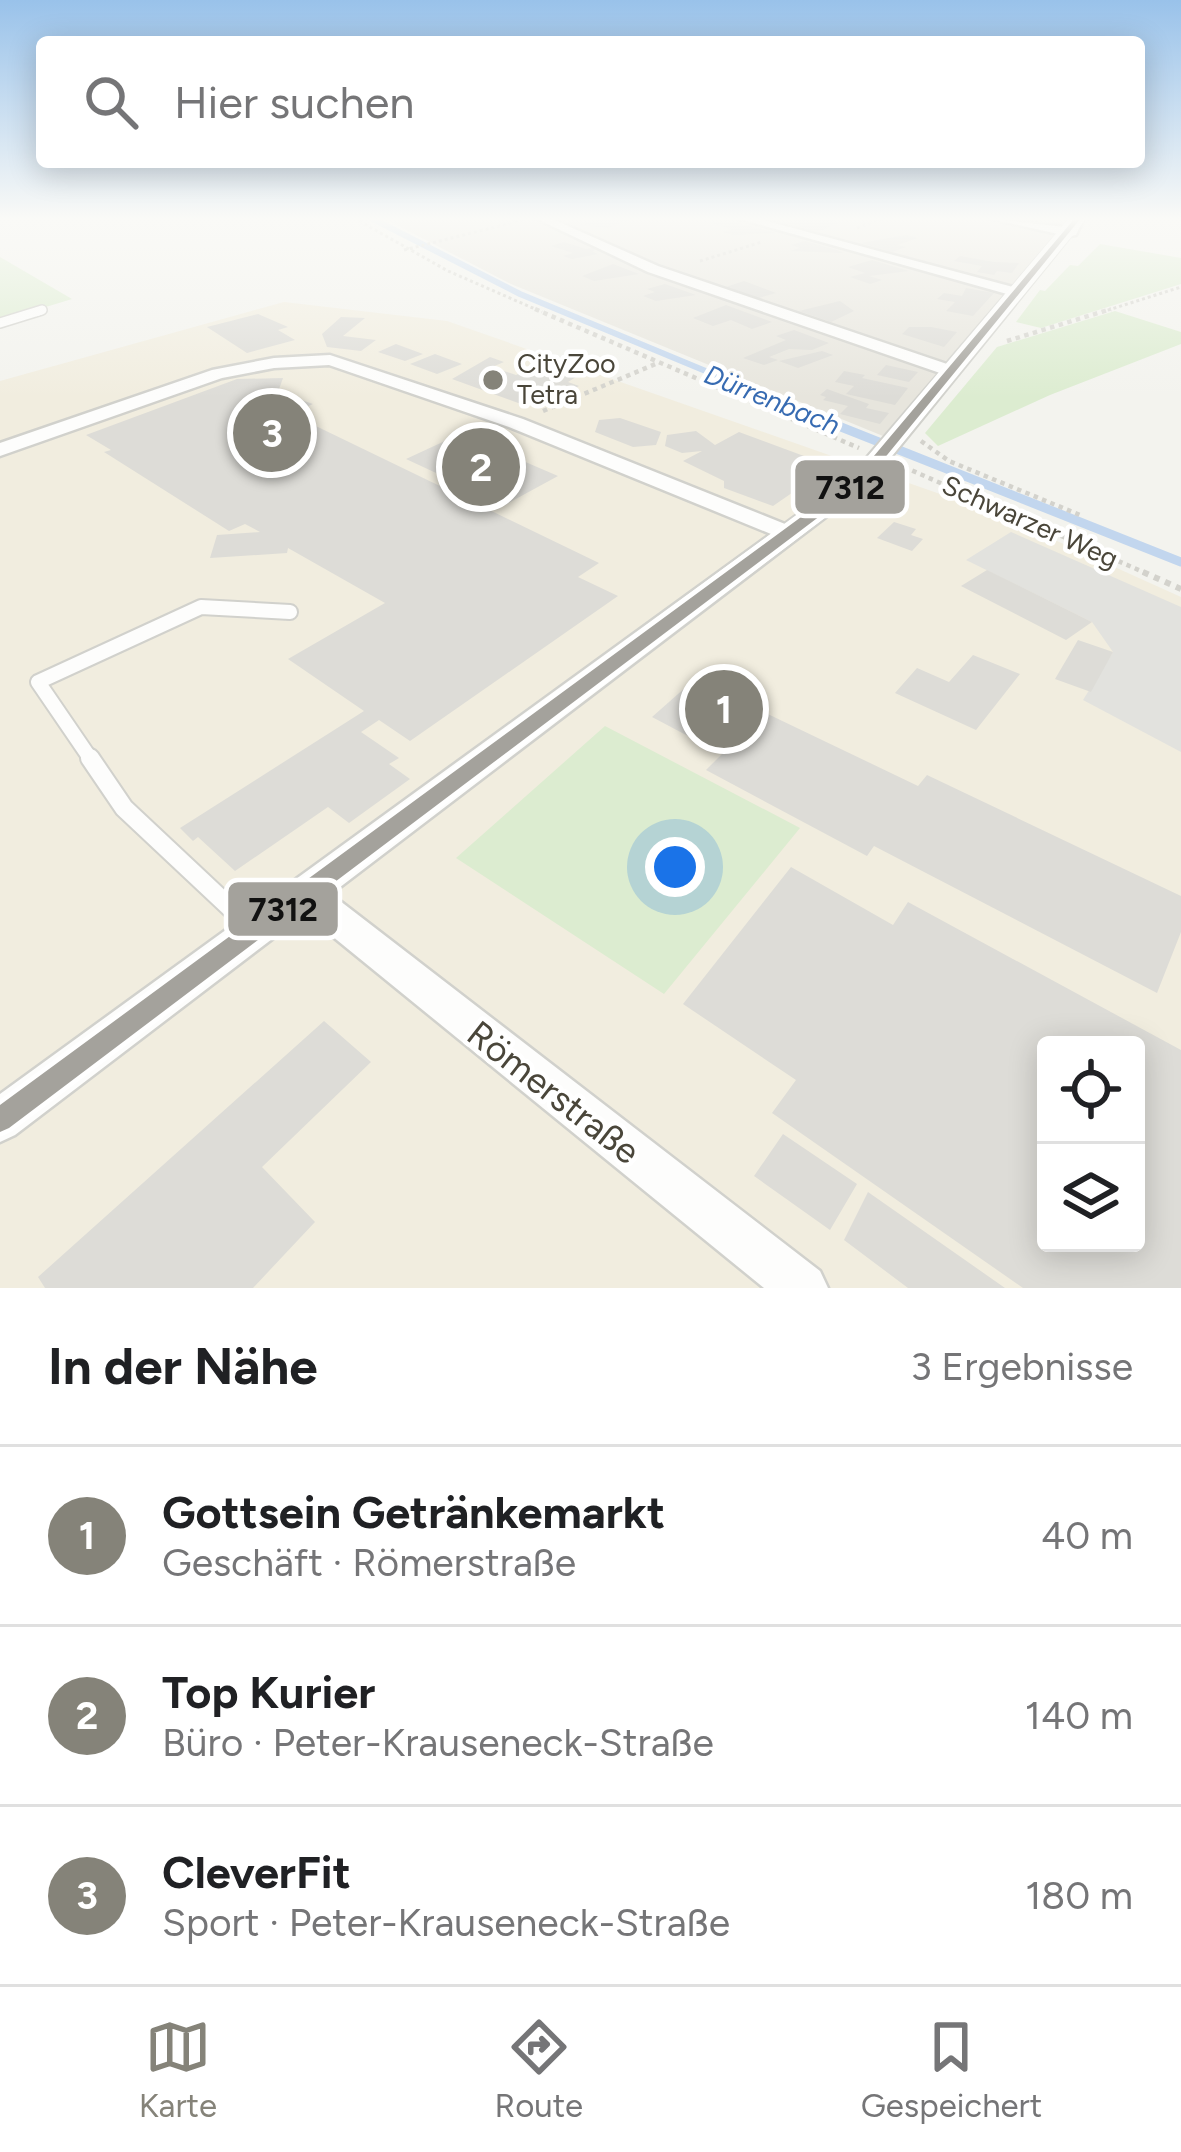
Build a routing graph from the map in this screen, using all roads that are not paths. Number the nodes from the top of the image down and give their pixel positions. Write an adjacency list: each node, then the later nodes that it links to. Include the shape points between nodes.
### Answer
1 (679, 278): 7 (street)
2 (965, 278): 4 (street)
3 (1028, 278): 4 (street)
4 (1016, 292): 7 (street)
5 (42, 310): 6 (lane)
6 (0, 322)
7 (953, 372): 9 (street, via 861,479)
8 (0, 450): 9 (street, via 218,374 308,359 353,365 516,423)
9 (788, 533): 11 (street)
10 (290, 612): 12 (lane, via 201,607 38,682 124,808)
11 (306, 895): 12 (street); 14 (street, Römerstraße)
12 (256, 932): 13 (street)
13 (0, 1120)
14 (803, 1288)

